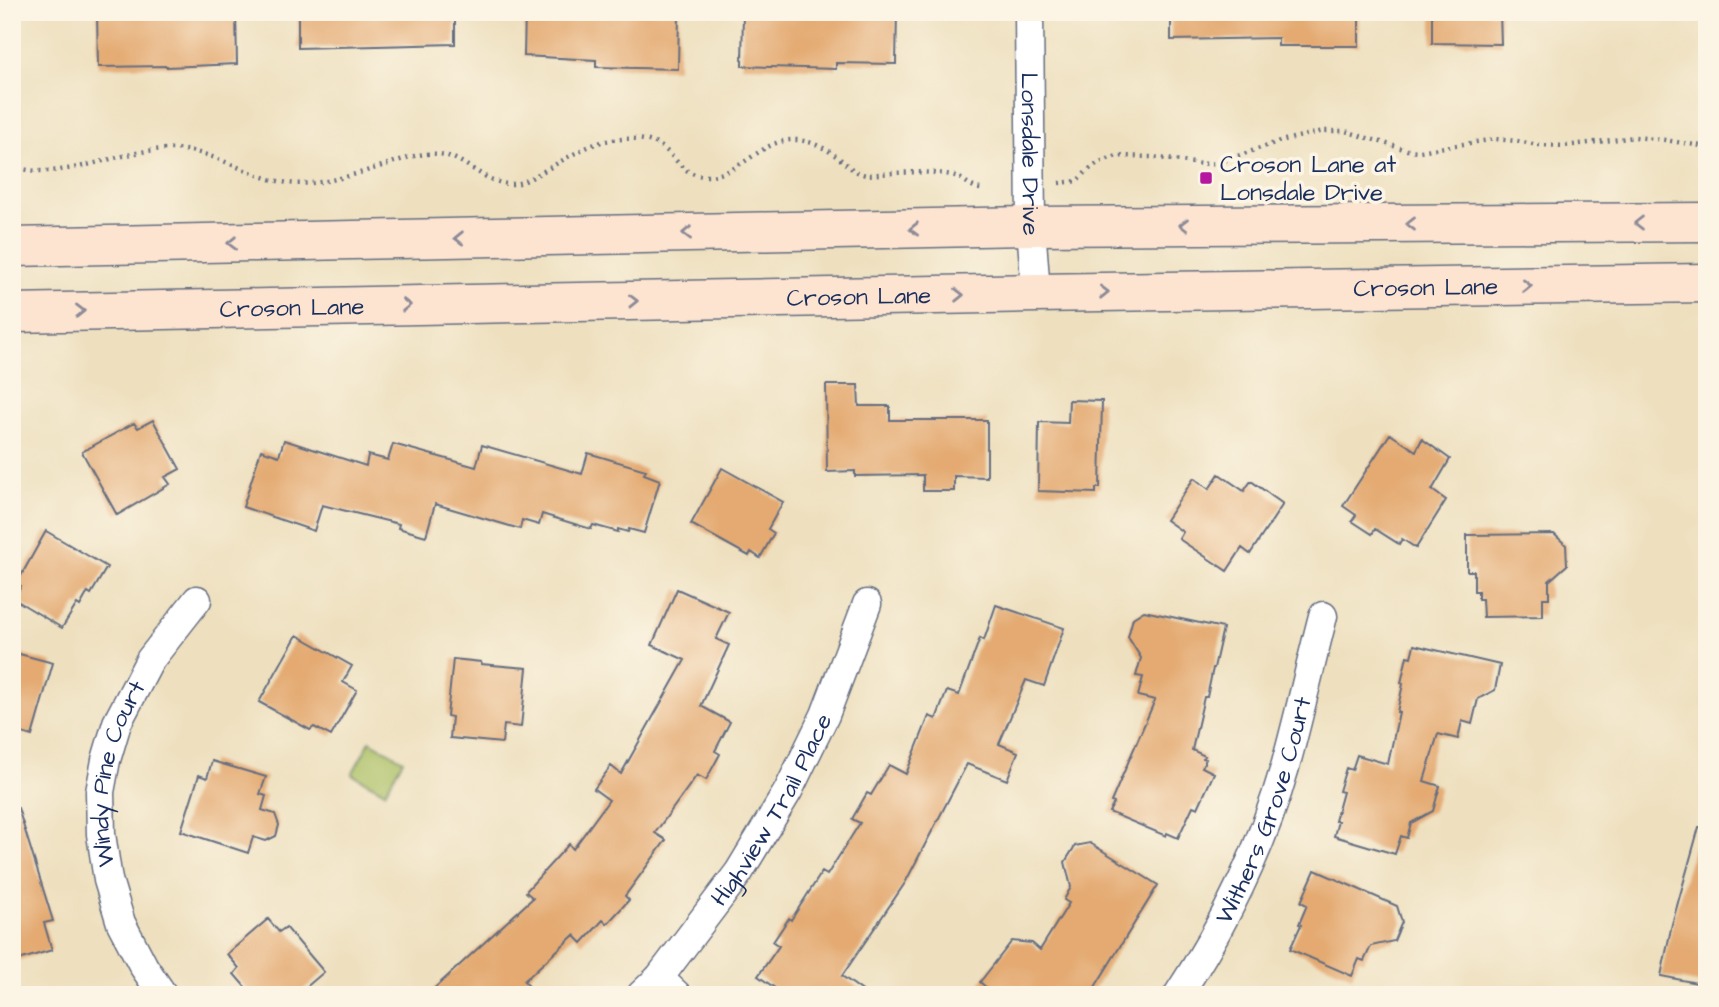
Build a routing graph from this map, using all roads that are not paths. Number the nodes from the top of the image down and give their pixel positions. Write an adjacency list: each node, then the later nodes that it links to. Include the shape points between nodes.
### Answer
1 (1029, 12): 3 (street, Lonsdale Drive)
2 (1707, 222): 3 (main road, one-way to 3)
3 (1031, 226): 4 (main road, one-way to 4); 6 (street, Lonsdale Drive)
4 (12, 247)
5 (1707, 283): 6 (main road, Croson Lane, one-way to 5)
6 (1036, 293): 7 (main road, Croson Lane, one-way to 6)
7 (12, 313)
8 (197, 600): 12 (street, Windy Pine Court, via 150,660 117,723 100,792 108,880 121,923)
9 (867, 604): 11 (street, Highview Trail Place, via 825,715 788,791 740,872)
10 (1323, 616): 13 (street, Withers Grove Court, via 1285,767 1262,833 1230,905)
11 (659, 989)
12 (163, 995)
13 (1178, 995)

